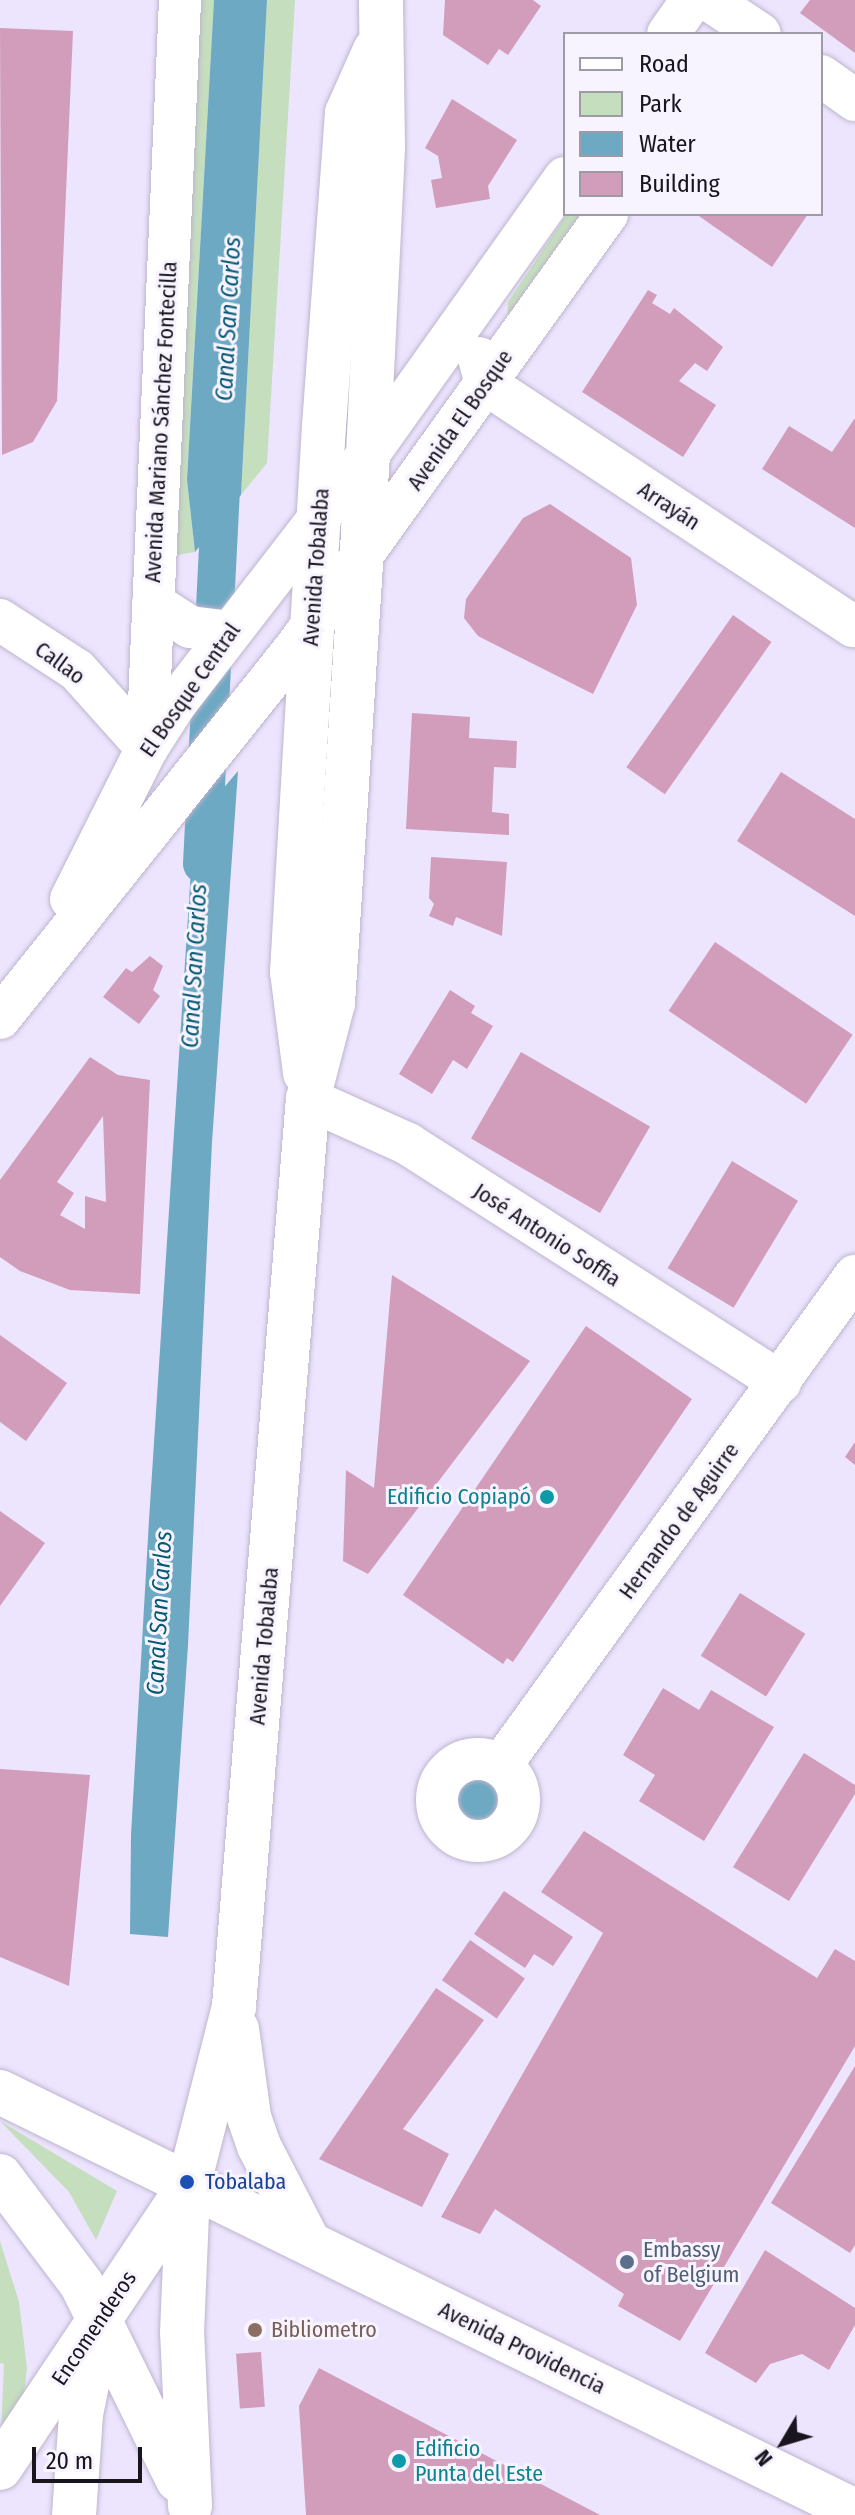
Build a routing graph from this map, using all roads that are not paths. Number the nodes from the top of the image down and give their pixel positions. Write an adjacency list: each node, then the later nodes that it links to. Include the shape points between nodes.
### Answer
1 (180, 0): 16 (street, Avenida Mariano Sánchez Fontecilla)
2 (692, 0): 6 (street)
3 (709, 0): 5 (street)
4 (380, 21): 13 (main road, Avenida Tobalaba, via 383,147); 14 (main road, Avenida Tobalaba, via 347,113)
5 (749, 23)
6 (669, 32)
7 (823, 77): 8 (street)
8 (855, 100)
9 (563, 181): 11 (street)
10 (606, 216): 12 (street, Avenida El Bosque)
11 (480, 297): 12 (street, via 478,347); 13 (street)
12 (486, 384): 15 (street, Avenida El Bosque); 18 (street, Arrayán)
13 (368, 455): 14 (street); 15 (main road, Avenida Tobalaba)
14 (320, 516): 19 (main road, Avenida Tobalaba); 20 (street, El Bosque Central, via 266,583)
15 (362, 558): 19 (street, Avenida El Bosque); 26 (main road, Avenida Tobalaba, via 333,1003)
16 (153, 603): 20 (street); 20 (street, Avenida Mariano Sánchez Fontecilla)
17 (0, 620): 21 (street, Callao)
18 (853, 626)
19 (303, 638): 23 (street, El Bosque Central); 26 (main road, Avenida Tobalaba, via 292,972)
20 (191, 658): 21 (street, via 114,679); 22 (street, El Bosque Central)
21 (77, 670): 22 (street, Callao)
22 (147, 748): 23 (street); 24 (street, El Bosque Central)
23 (138, 844): 24 (street, El Bosque Central)
24 (39, 964): 25 (street, El Bosque Central)
25 (0, 1018)
26 (308, 1099): 28 (street, José Antonio Soffia, via 408,1144); 30 (main road, Avenida Tobalaba)
27 (855, 1276): 28 (street, Hernando de Aguirre)
28 (780, 1382): 29 (street, Hernando de Aguirre)
29 (501, 1765)
30 (234, 2006): 33 (main road, Avenida Tobalaba); 34 (main road, via 249,2117 276,2187)
31 (0, 2092): 33 (main road, Avenida Providencia)
32 (0, 2176): 35 (main road, via 62,2253)
33 (188, 2187): 34 (main road, Avenida Providencia); 35 (main road, Encomenderos); 38 (main road, via 182,2333)
34 (309, 2243): 37 (main road, Avenida Providencia)
35 (101, 2318): 36 (main road, Encomenderos); 38 (main road); 39 (main road, via 81,2414)
36 (0, 2468)
37 (847, 2503)
38 (191, 2511)
39 (74, 2515)

